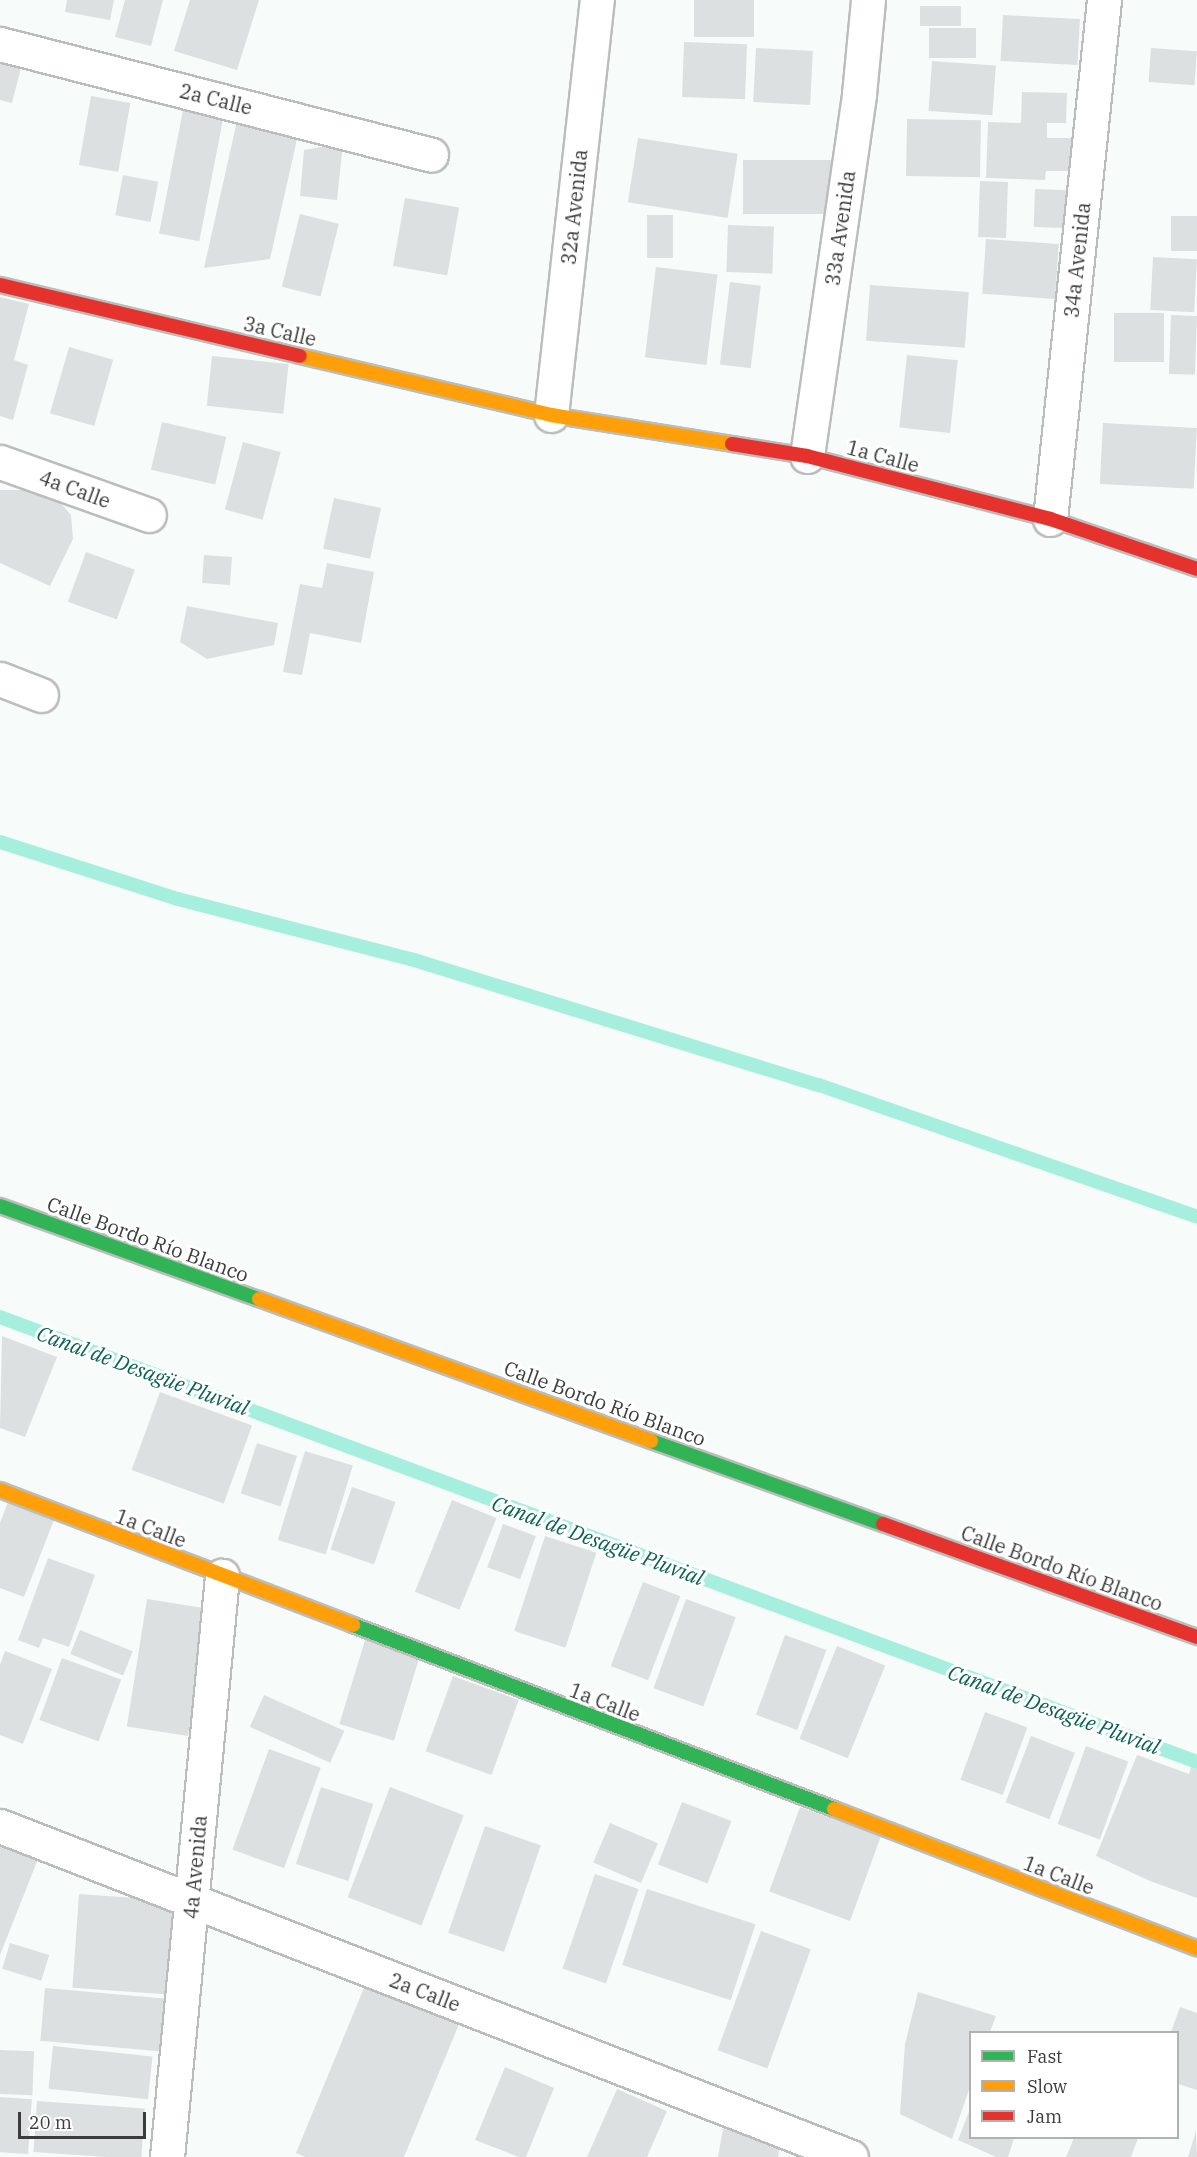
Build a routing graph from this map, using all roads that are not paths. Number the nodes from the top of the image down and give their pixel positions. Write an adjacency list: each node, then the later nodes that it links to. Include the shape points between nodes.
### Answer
1 (597, 0): 7 (street, 32a Avenida)
2 (868, 0): 8 (street, 33a Avenida, via 859,94)
3 (1104, 0): 11 (street, 34a Avenida)
4 (0, 44): 5 (street, 2a Calle)
5 (431, 154)
6 (0, 285): 7 (street, 3a Calle)
7 (551, 415): 8 (street, 1a Calle)
8 (807, 456): 11 (street, 1a Calle)
9 (0, 462): 10 (street, 4a Calle)
10 (150, 515)
11 (1050, 519): 12 (street, 1a Calle)
12 (1197, 569)
13 (0, 679): 14 (street)
14 (41, 695)
15 (0, 1206): 18 (street, Calle Bordo Río Blanco)
16 (0, 1490): 17 (street, 1a Calle)
17 (222, 1576): 20 (street, 4a Avenida); 21 (street, 1a Calle)
18 (1197, 1637)
19 (0, 1826): 20 (street, 2a Calle)
20 (191, 1902): 22 (street, 4a Avenida); 23 (street, 2a Calle)
21 (1197, 1948)
22 (167, 2157)
23 (851, 2157)

